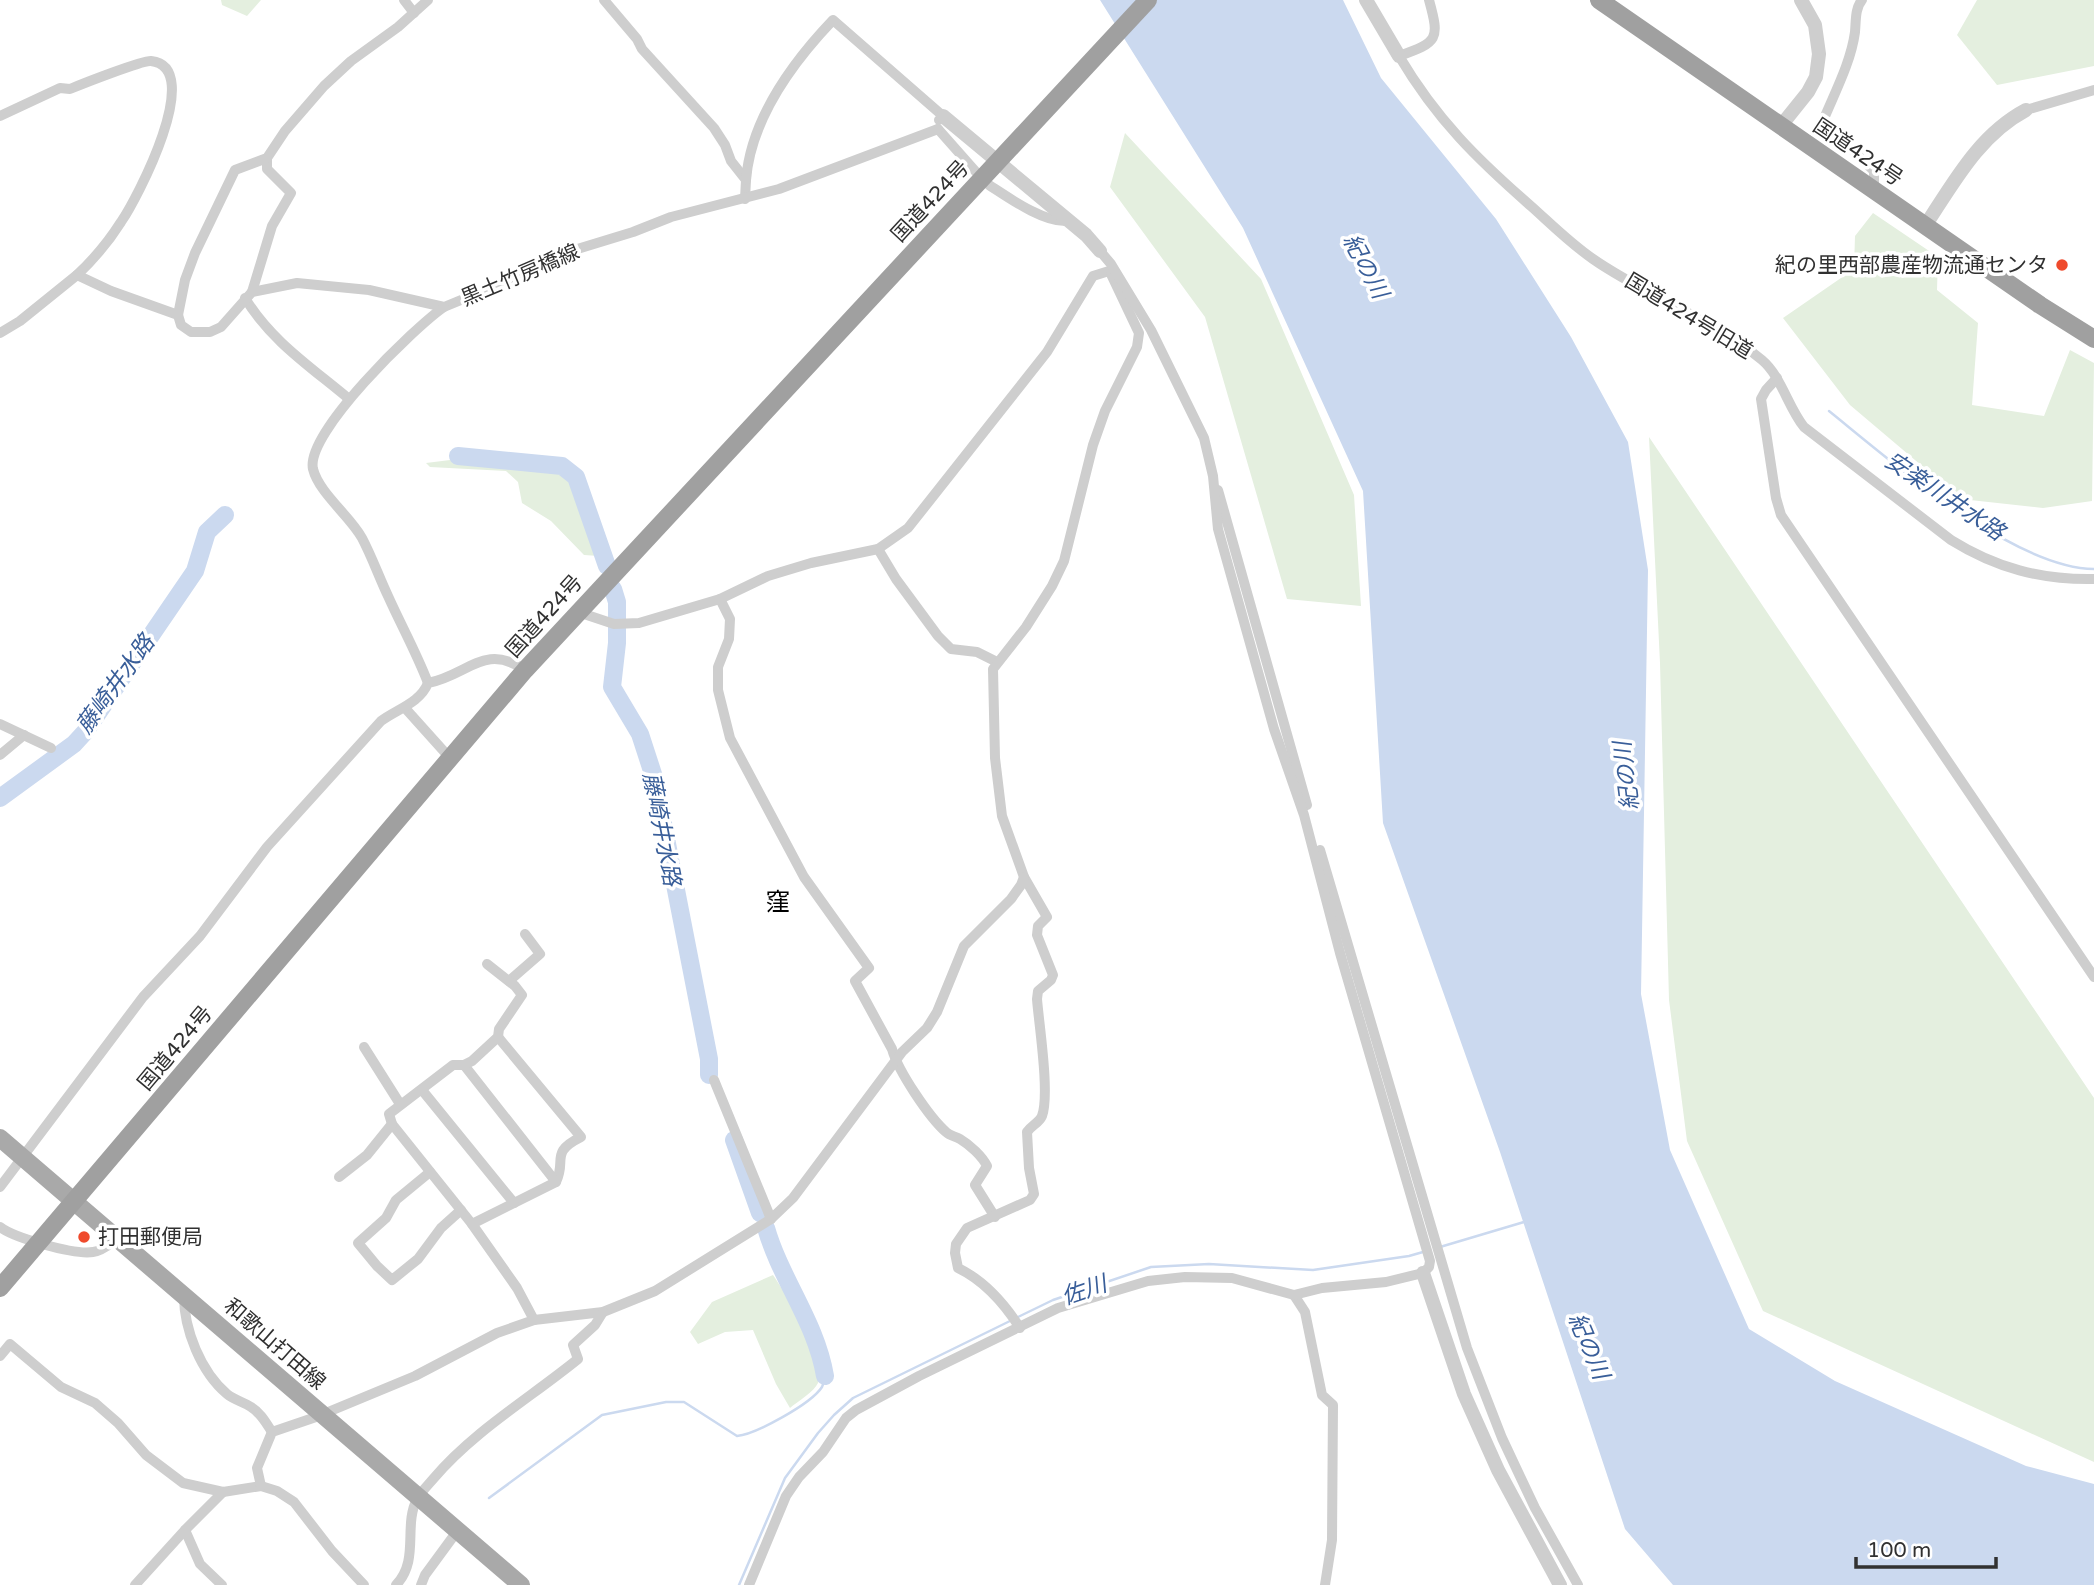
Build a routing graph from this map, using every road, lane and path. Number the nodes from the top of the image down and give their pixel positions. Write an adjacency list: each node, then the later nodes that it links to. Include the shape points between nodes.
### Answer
1 (404, 0): 10 (street)
2 (428, 0): 10 (street)
3 (604, 0): 20 (street, via 714,128)
4 (1148, 0): 17 (highway, 国道424号)
5 (1366, 0): 11 (street, 国道424号旧道)
6 (1429, 0): 11 (street, via 1434,36 1427,46)
7 (1599, 0): 16 (highway, 国道424号)
8 (1801, 0): 16 (street, via 1815,24 1816,77)
9 (1862, 0): 22 (street, via 1848,61 1823,121 1874,171)
10 (414, 13): 18 (street, via 324,86)
11 (1399, 56): 34 (street, 国道424号旧道, via 1460,141 1568,239 1594,260 1746,349 1764,361)
12 (2094, 90): 13 (street)
13 (2026, 110): 25 (street, via 2006,121 1972,156)
14 (0, 116): 28 (street, via 60,88 70,89 149,60 162,64 170,76 162,140 154,162 122,220)
15 (940, 122): 17 (street); 19 (street); 20 (street, via 833,20 801,56 768,107); 23 (street, 黒土竹房橋線, via 779,190)
16 (1780, 127): 22 (highway, 国道424号)
17 (1005, 155): 24 (street); 39 (highway, 国道424号)
18 (267, 158): 29 (street, via 267,169 291,193 272,226); 31 (street, via 235,170 195,253)
19 (976, 172)
20 (746, 180): 23 (street)
21 (989, 185): 24 (street, via 1035,212)
22 (1874, 191): 25 (highway, 国道424号)
23 (745, 199): 30 (street, 黒土竹房橋線, via 671,217 561,254)
24 (1069, 221): 26 (street)
25 (1925, 226): 33 (highway, 国道424号)
26 (1100, 251): 27 (street); 77 (street, via 1151,330 1203,438 1213,476 1218,529 1274,729 1304,815 1340,953 1429,1241)
27 (1109, 271): 36 (street, via 1093,275 1047,352 908,528); 40 (street, via 1139,333 1137,347 1093,445 1064,561 1026,627)
28 (77, 275): 31 (street); 32 (street)
29 (248, 295): 30 (street, 黒土竹房橋線, via 297,283 369,290); 31 (street, via 210,332 191,332 181,326); 35 (street, via 258,321)
30 (444, 307): 35 (street)
31 (178, 315)
32 (0, 333)
33 (2094, 340)
34 (1777, 378): 37 (street, 国道424号旧道, via 1804,427 1974,555 2026,574); 52 (street, via 1760,399 1781,515)
35 (349, 399): 42 (street, via 317,446 313,466 361,537)
36 (878, 549): 38 (street, via 768,576); 40 (street, via 951,649 977,652)
37 (2094, 579)
38 (720, 599): 39 (street, via 639,623 617,624); 56 (street, via 730,619 729,639 718,667 718,690 730,738 804,877 869,968 855,981)
39 (578, 612): 41 (highway, 国道424号)
40 (997, 662): 49 (street, via 992,709 996,770 1002,816)
41 (526, 670): 42 (street, via 511,660 485,660); 48 (highway, 国道424号)
42 (428, 683): 43 (street)
43 (405, 708): 48 (street); 63 (street, via 381,721 267,847 200,936 143,997)
44 (0, 724): 45 (street)
45 (24, 735): 46 (street); 47 (street)
46 (51, 748)
47 (0, 755)
48 (449, 757): 68 (highway, 国道424号)
49 (1024, 877): 56 (street, via 1011,899 964,946 937,1012); 71 (street, via 1047,917 1037,935 1053,975 1038,991 1037,999 1043,1113 1027,1132 1034,1194)
50 (525, 934): 53 (street, via 540,954)
51 (487, 964): 53 (street)
52 (2094, 977)
53 (509, 981): 54 (street, via 522,995)
54 (498, 1037): 57 (street); 66 (street, via 581,1137 559,1156)
55 (364, 1047): 60 (street)
56 (895, 1062): 71 (street, via 948,1135 965,1142 985,1161 987,1166 975,1185); 72 (street, via 793,1198)
57 (464, 1065): 59 (street, via 453,1065); 66 (street)
58 (714, 1080): 72 (street)
59 (422, 1090): 60 (street); 69 (street)
60 (400, 1104): 61 (street, via 388,1114)
61 (392, 1124): 64 (street); 65 (street, via 367,1156)
62 (0, 1138): 63 (main road, 和歌山打田線)
63 (22, 1157): 67 (street); 68 (main road, 和歌山打田線)
64 (430, 1172): 70 (street); 70 (street, via 396,1200 386,1218 358,1243 370,1259 393,1280)
65 (339, 1177)
66 (556, 1182): 69 (street)
67 (0, 1187)
68 (75, 1202): 75 (main road, 和歌山打田線); 76 (highway, 国道424号)
69 (514, 1203): 73 (street)
70 (461, 1210): 73 (street)
71 (995, 1217): 83 (street, via 967,1228 956,1244 956,1263 977,1277)
72 (771, 1220): 81 (street, via 655,1291)
73 (472, 1224): 82 (street)
74 (0, 1227): 76 (street)
75 (117, 1239): 76 (street, via 91,1253); 80 (main road, 和歌山打田線)
76 (39, 1243): 78 (highway, 国道424号)
77 (1431, 1264): 79 (street, via 1386,1282); 100 (street, via 1464,1394 1498,1470); 101 (street, via 1502,1438)
78 (0, 1287)
79 (1294, 1295): 83 (street, via 1232,1278 1172,1278 1058,1308); 99 (street, via 1305,1312 1322,1395 1333,1405 1332,1540)
80 (184, 1296): 85 (main road, 和歌山打田線); 86 (street, via 188,1331 209,1372 227,1395 261,1415)
81 (603, 1311): 82 (street); 89 (street, via 573,1345 578,1359 475,1438)
82 (534, 1320): 85 (street)
83 (1019, 1326): 98 (street, via 846,1418 786,1496)
84 (0, 1356): 88 (street, via 10,1344 61,1387 95,1403 168,1474 183,1483)
85 (322, 1415): 86 (street); 89 (main road, 和歌山打田線)
86 (272, 1432): 87 (street, via 257,1468)
87 (261, 1486): 88 (street); 94 (street, via 294,1502)
88 (223, 1492): 90 (street)
89 (418, 1496): 91 (main road, 和歌山打田線); 95 (street, via 411,1514 412,1550)
90 (184, 1530): 92 (street); 93 (street, via 200,1564)
91 (458, 1530): 96 (street); 97 (main road, 和歌山打田線)
92 (135, 1585)
93 (222, 1585)
94 (364, 1585)
95 (396, 1585)
96 (421, 1585)
97 (521, 1585)
98 (749, 1585)
99 (1325, 1585)
100 (1560, 1585)
101 (1578, 1585)

